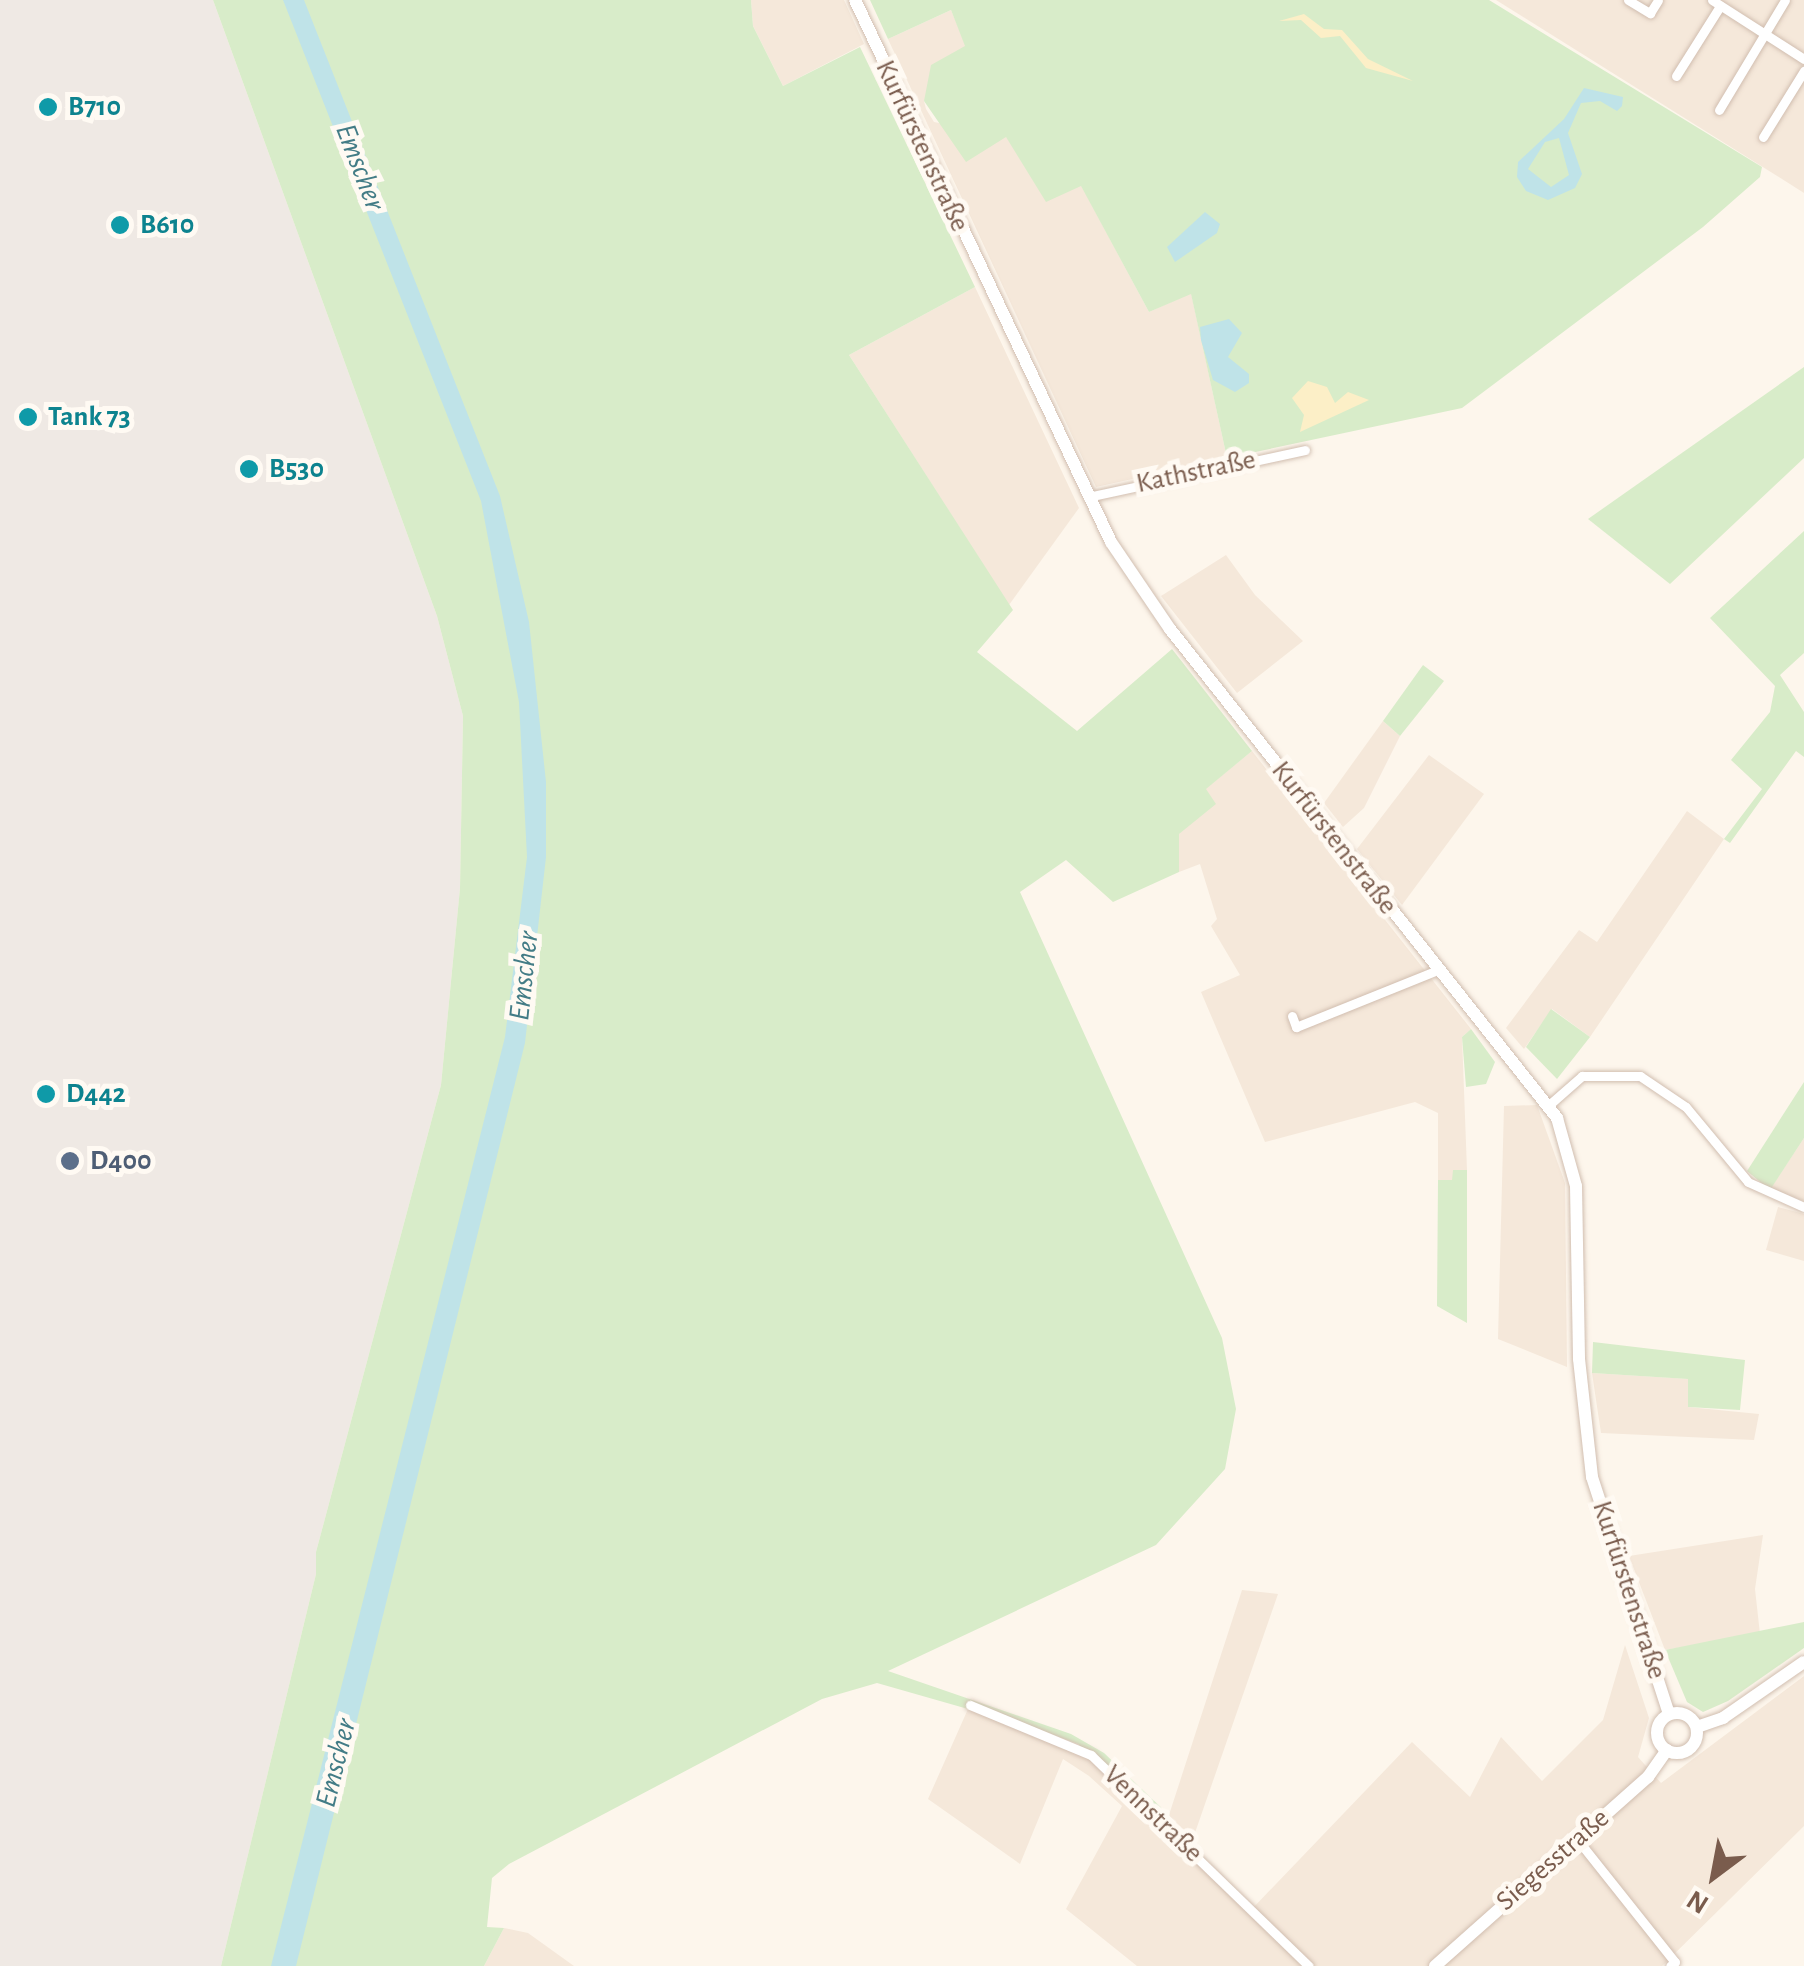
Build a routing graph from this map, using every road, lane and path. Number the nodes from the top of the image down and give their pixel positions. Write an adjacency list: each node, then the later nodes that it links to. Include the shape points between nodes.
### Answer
1 (855, 0): 13 (main road, Kurfürstenstraße)
2 (1628, 0): 3 (street, via 1650,13)
3 (1658, 0)
4 (1785, 0): 6 (street)
5 (1716, 3): 6 (street); 9 (street)
6 (1764, 35): 7 (street); 10 (street)
7 (1804, 59)
8 (1804, 71): 11 (street)
9 (1676, 76)
10 (1719, 110)
11 (1762, 136)
12 (1305, 450): 13 (street, Kathstraße)
13 (1087, 497): 14 (main road, Kurfürstenstraße, via 1162,618)
14 (1438, 970): 15 (street, via 1296,1027); 16 (main road, Kurfürstenstraße)
15 (1292, 1016)
16 (1550, 1104): 17 (street, via 1582,1076 1640,1076 1686,1107 1748,1182); 20 (main road, Kurfürstenstraße, via 1576,1186 1578,1359 1592,1477)
17 (1804, 1207)
18 (1804, 1662): 21 (main road, via 1723,1718)
19 (970, 1705): 25 (street, Vennstraße, via 1091,1755)
20 (1669, 1714): 21 (main road, Kurfürstenstraße, via 1687,1714); 22 (main road, Kurfürstenstraße, via 1656,1732)
21 (1697, 1727): 22 (main road, via 1690,1749)
22 (1667, 1750): 23 (main road, Siegesstraße, via 1650,1774)
23 (1576, 1839): 24 (street); 26 (main road, Siegesstraße)
24 (1672, 1964)
25 (1309, 1966)
26 (1434, 1966)

